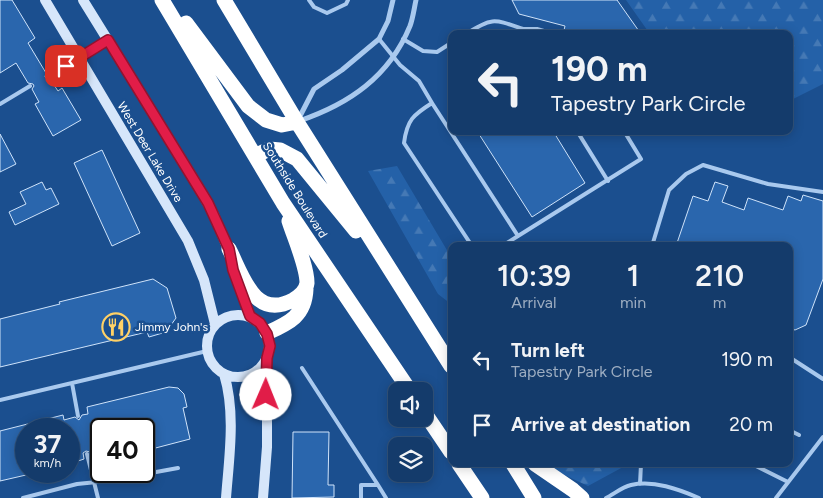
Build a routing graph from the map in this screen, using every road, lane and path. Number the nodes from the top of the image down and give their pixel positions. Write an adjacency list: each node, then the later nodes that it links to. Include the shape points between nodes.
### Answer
1 (45, 0): 16 (street, West Deer Lake Drive)
2 (83, 0): 14 (street, West Deer Lake Drive)
3 (162, 0): 27 (highway, Southside Boulevard)
4 (168, 0): 22 (highway, via 248,106 266,120 282,125)
5 (224, 0): 22 (highway)
6 (309, 0): 7 (lane, via 314,7 328,13)
7 (348, 0)
8 (393, 0): 12 (street)
9 (416, 0): 13 (street, via 410,26)
10 (472, 30): 11 (lane, via 485,21 499,20)
11 (521, 30)
12 (379, 39): 17 (lane); 22 (street, via 314,89)
13 (403, 39): 15 (lane, via 423,51 437,52); 17 (street)
14 (108, 40): 16 (lane); 35 (street, West Deer Lake Drive, via 195,181)
15 (448, 45)
16 (80, 58): 18 (lane); 39 (street, West Deer Lake Drive, via 188,241 204,280)
17 (393, 58): 20 (lane, via 419,81); 22 (street, via 368,85 327,112)
18 (48, 76)
19 (30, 86): 21 (lane)
20 (432, 103): 23 (lane); 32 (lane, via 414,114 406,127 404,143)
21 (0, 104)
22 (296, 122): 36 (highway)
23 (448, 128)
24 (453, 135): 31 (lane)
25 (580, 135): 28 (lane)
26 (626, 135): 28 (lane, via 640,159)
27 (255, 156): 30 (highway, Southside Boulevard); 36 (highway, via 274,149 297,159)
28 (608, 181): 31 (lane)
29 (823, 192): 34 (lane, via 768,184 703,165 686,174 669,190)
30 (283, 202): 37 (highway, via 306,275); 48 (highway, Southside Boulevard)
31 (518, 236): 33 (lane)
32 (469, 242)
33 (508, 242)
34 (653, 242)
35 (229, 249): 37 (highway, via 249,291 262,302 284,304); 38 (street, West Deer Lake Drive)
36 (396, 280): 44 (highway)
37 (306, 289): 40 (highway, via 297,316)
38 (250, 316): 39 (street, via 231,315); 40 (street, West Deer Lake Drive)
39 (215, 324): 41 (street, via 208,337)
40 (267, 334): 42 (street, via 270,346)
41 (207, 351): 46 (street, via 213,364); 49 (lane)
42 (267, 358): 46 (street, via 249,375 236,377); 76 (street, via 267,447)
43 (793, 359): 47 (lane)
44 (448, 361)
45 (302, 368): 71 (lane)
46 (224, 374): 75 (street, via 230,424)
47 (823, 378)
48 (404, 382)
49 (72, 383): 52 (lane); 53 (lane)
50 (255, 393): 51 (path)
51 (237, 395)
52 (0, 400)
53 (78, 416)
54 (433, 425): 58 (highway)
55 (793, 432): 56 (lane)
56 (799, 435)
57 (823, 437): 69 (lane)
58 (448, 448)
59 (87, 454): 65 (lane)
60 (461, 467): 79 (highway)
61 (515, 467): 80 (highway)
62 (540, 467): 81 (highway)
63 (641, 467): 72 (lane)
64 (758, 467): 69 (lane)
65 (90, 468)
66 (178, 468): 67 (lane)
67 (155, 472)
68 (90, 482): 73 (lane)
69 (788, 482): 84 (lane)
70 (93, 483): 74 (lane)
71 (378, 484): 77 (lane, via 361,485); 78 (lane)
72 (640, 484): 82 (lane, via 629,485); 83 (lane, via 656,484)
73 (23, 498)
74 (98, 498)
75 (226, 498)
76 (263, 498)
77 (361, 498)
78 (386, 498)
79 (482, 498)
80 (534, 498)
81 (582, 498)
82 (606, 498)
83 (699, 498)
84 (776, 498)

